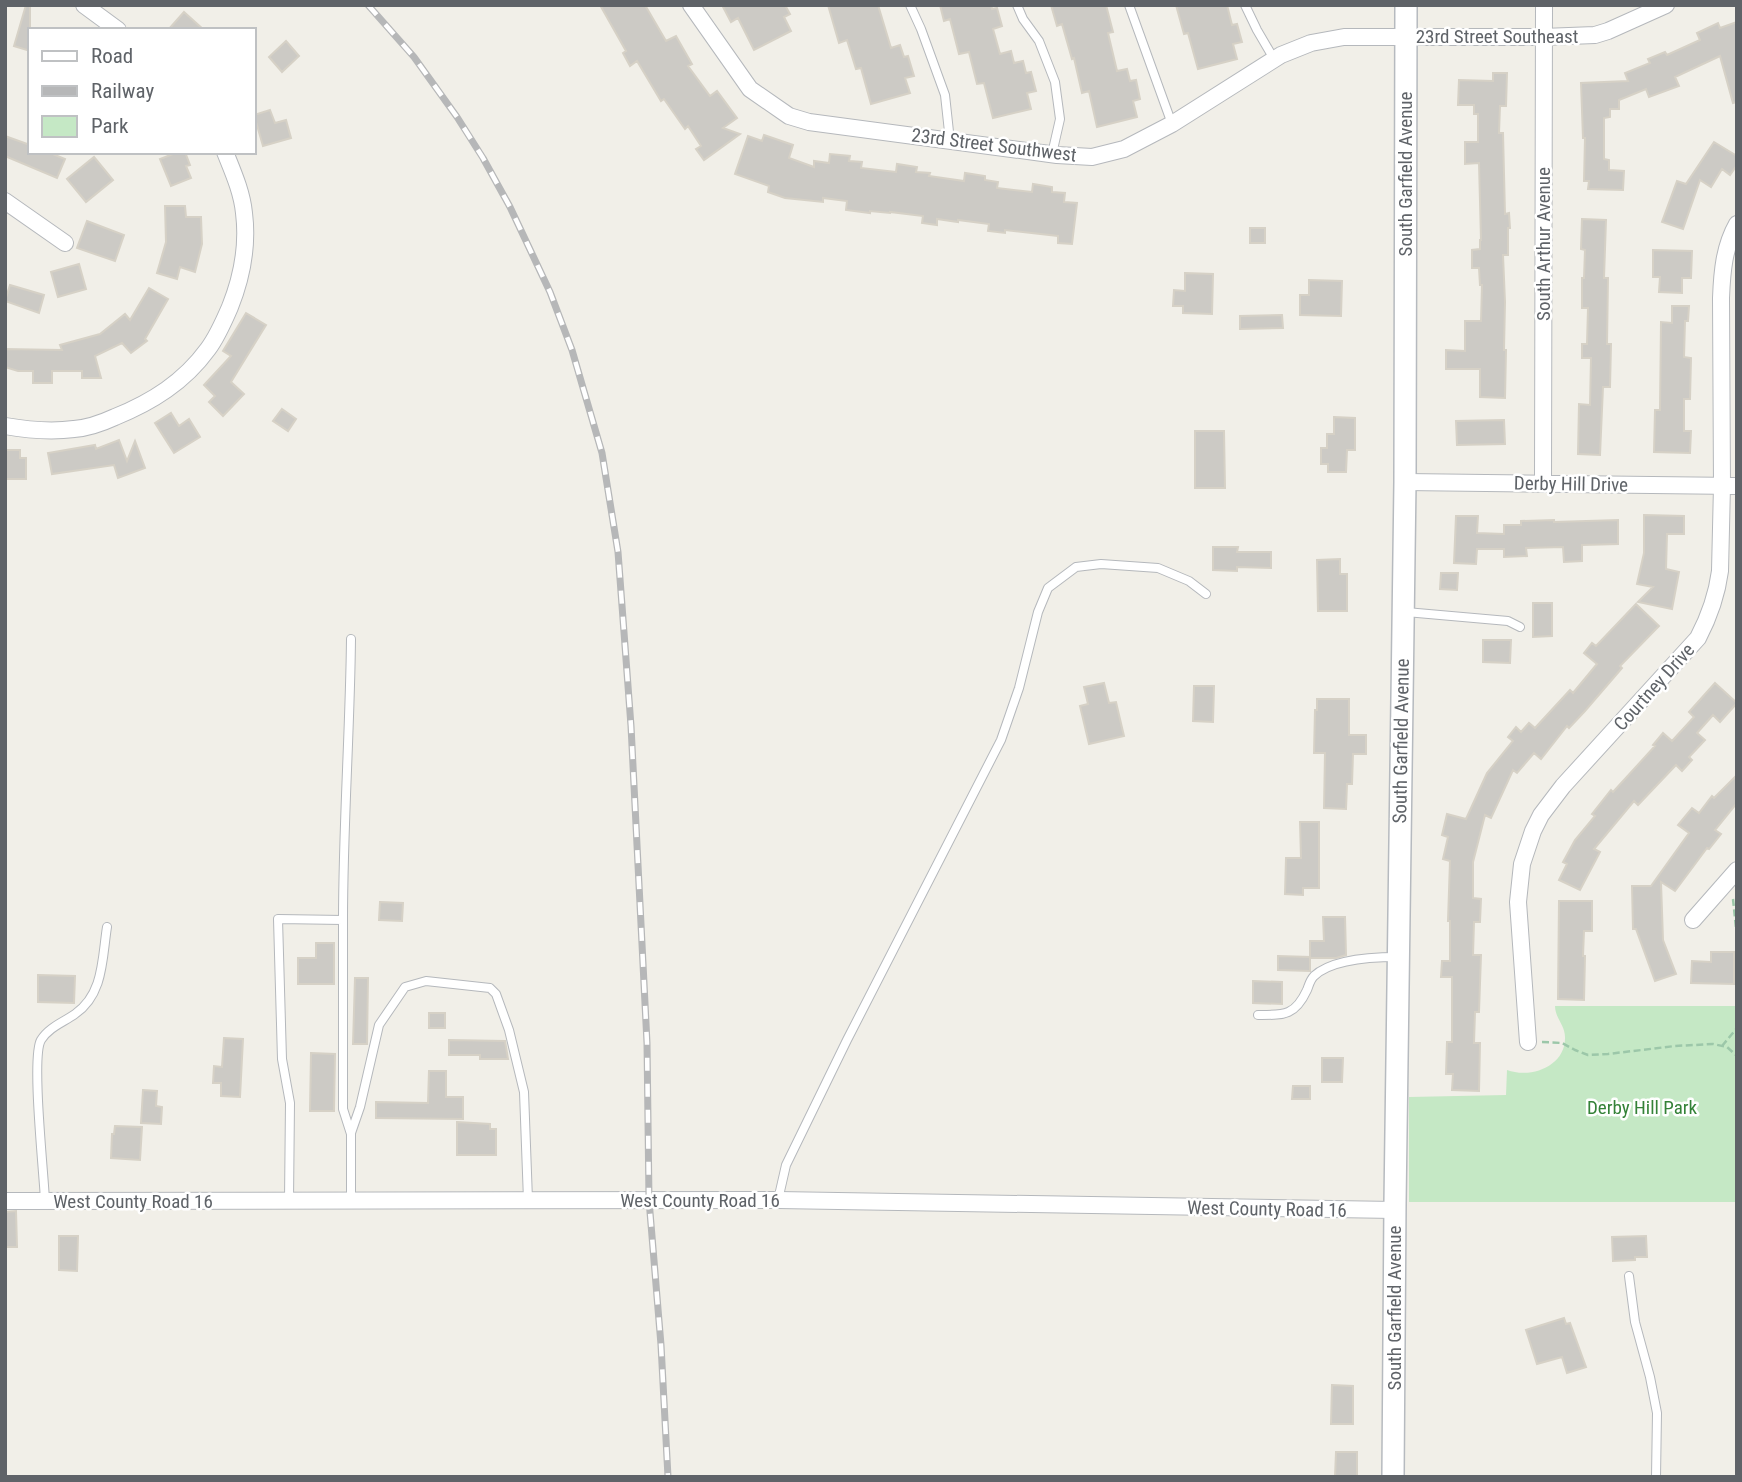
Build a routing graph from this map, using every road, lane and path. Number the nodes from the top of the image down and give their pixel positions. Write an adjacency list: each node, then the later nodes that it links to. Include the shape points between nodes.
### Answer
1 (84, 5): 10 (street)
2 (691, 5): 15 (street, 23rd Street Southwest, via 750,89 789,116)
3 (910, 5): 15 (lane, via 945,95)
4 (1017, 5): 17 (lane, via 1039,41 1055,82 1060,119)
5 (1129, 5): 14 (lane)
6 (1245, 5): 13 (lane)
7 (1406, 5): 11 (street, South Garfield Avenue)
8 (1544, 5): 12 (street, South Arthur Avenue)
9 (1666, 5): 12 (street, 23rd Street Southeast, via 1595,35)
10 (115, 28)
11 (1405, 36): 12 (street, 23rd Street Southeast); 13 (street, 23rd Street Southwest, via 1344,37 1311,43); 22 (street, South Garfield Avenue)
12 (1543, 37): 23 (street, South Arthur Avenue)
13 (1274, 59): 14 (street, 23rd Street Southwest)
14 (1172, 124): 17 (street, 23rd Street Southwest, via 1124,149 1092,156)
15 (950, 141): 17 (street, 23rd Street Southwest)
16 (226, 154): 21 (street, via 243,204 244,255 224,321 189,373 141,407 98,424 50,431)
17 (1052, 154)
18 (5, 201): 20 (street)
19 (1737, 224): 24 (street, Courtney Drive, via 1728,242 1721,298)
20 (65, 243)
21 (5, 426)
22 (1405, 482): 23 (street, Derby Hill Drive); 26 (street, South Garfield Avenue)
23 (1544, 483): 24 (street, Derby Hill Drive)
24 (1729, 486): 37 (street, Courtney Drive, via 1718,585 1698,638 1563,786 1533,831 1522,864 1518,902)
25 (1206, 594): 44 (lane, via 1189,581 1157,568 1101,564 1076,567 1048,588 1001,740 846,1040 786,1165)
26 (1403, 612): 27 (lane, via 1508,621); 34 (street, South Garfield Avenue)
27 (1520, 627)
28 (351, 639): 30 (lane)
29 (1734, 873): 31 (street); 33 (path)
30 (343, 920): 40 (lane, via 343,1109); 41 (lane, via 278,919 282,1059 290,1103)
31 (1693, 920)
32 (107, 927): 46 (lane, via 97,989 88,1003 40,1041 37,1070)
33 (1737, 937)
34 (1398, 957): 35 (lane, via 1373,957 1330,967 1315,974 1295,1010); 47 (street, South Garfield Avenue)
35 (1258, 1015)
36 (1737, 1028): 38 (path)
37 (1528, 1042): 38 (path, via 1563,1042 1588,1055)
38 (1722, 1046): 39 (path)
39 (1737, 1056)
40 (351, 1134): 42 (lane); 43 (lane, via 379,1025 405,987 426,981 490,988 509,1030 524,1091)
41 (289, 1200): 42 (street, West County Road 16); 46 (street, West County Road 16)
42 (351, 1200): 43 (street, West County Road 16)
43 (528, 1200): 44 (street, West County Road 16)
44 (778, 1200): 47 (street, West County Road 16)
45 (5, 1201): 46 (street, West County Road 16)
46 (45, 1201)
47 (1395, 1210): 49 (street, South Garfield Avenue)
48 (1629, 1276): 50 (lane, via 1657,1413)
49 (1393, 1477)
50 (1656, 1477)

